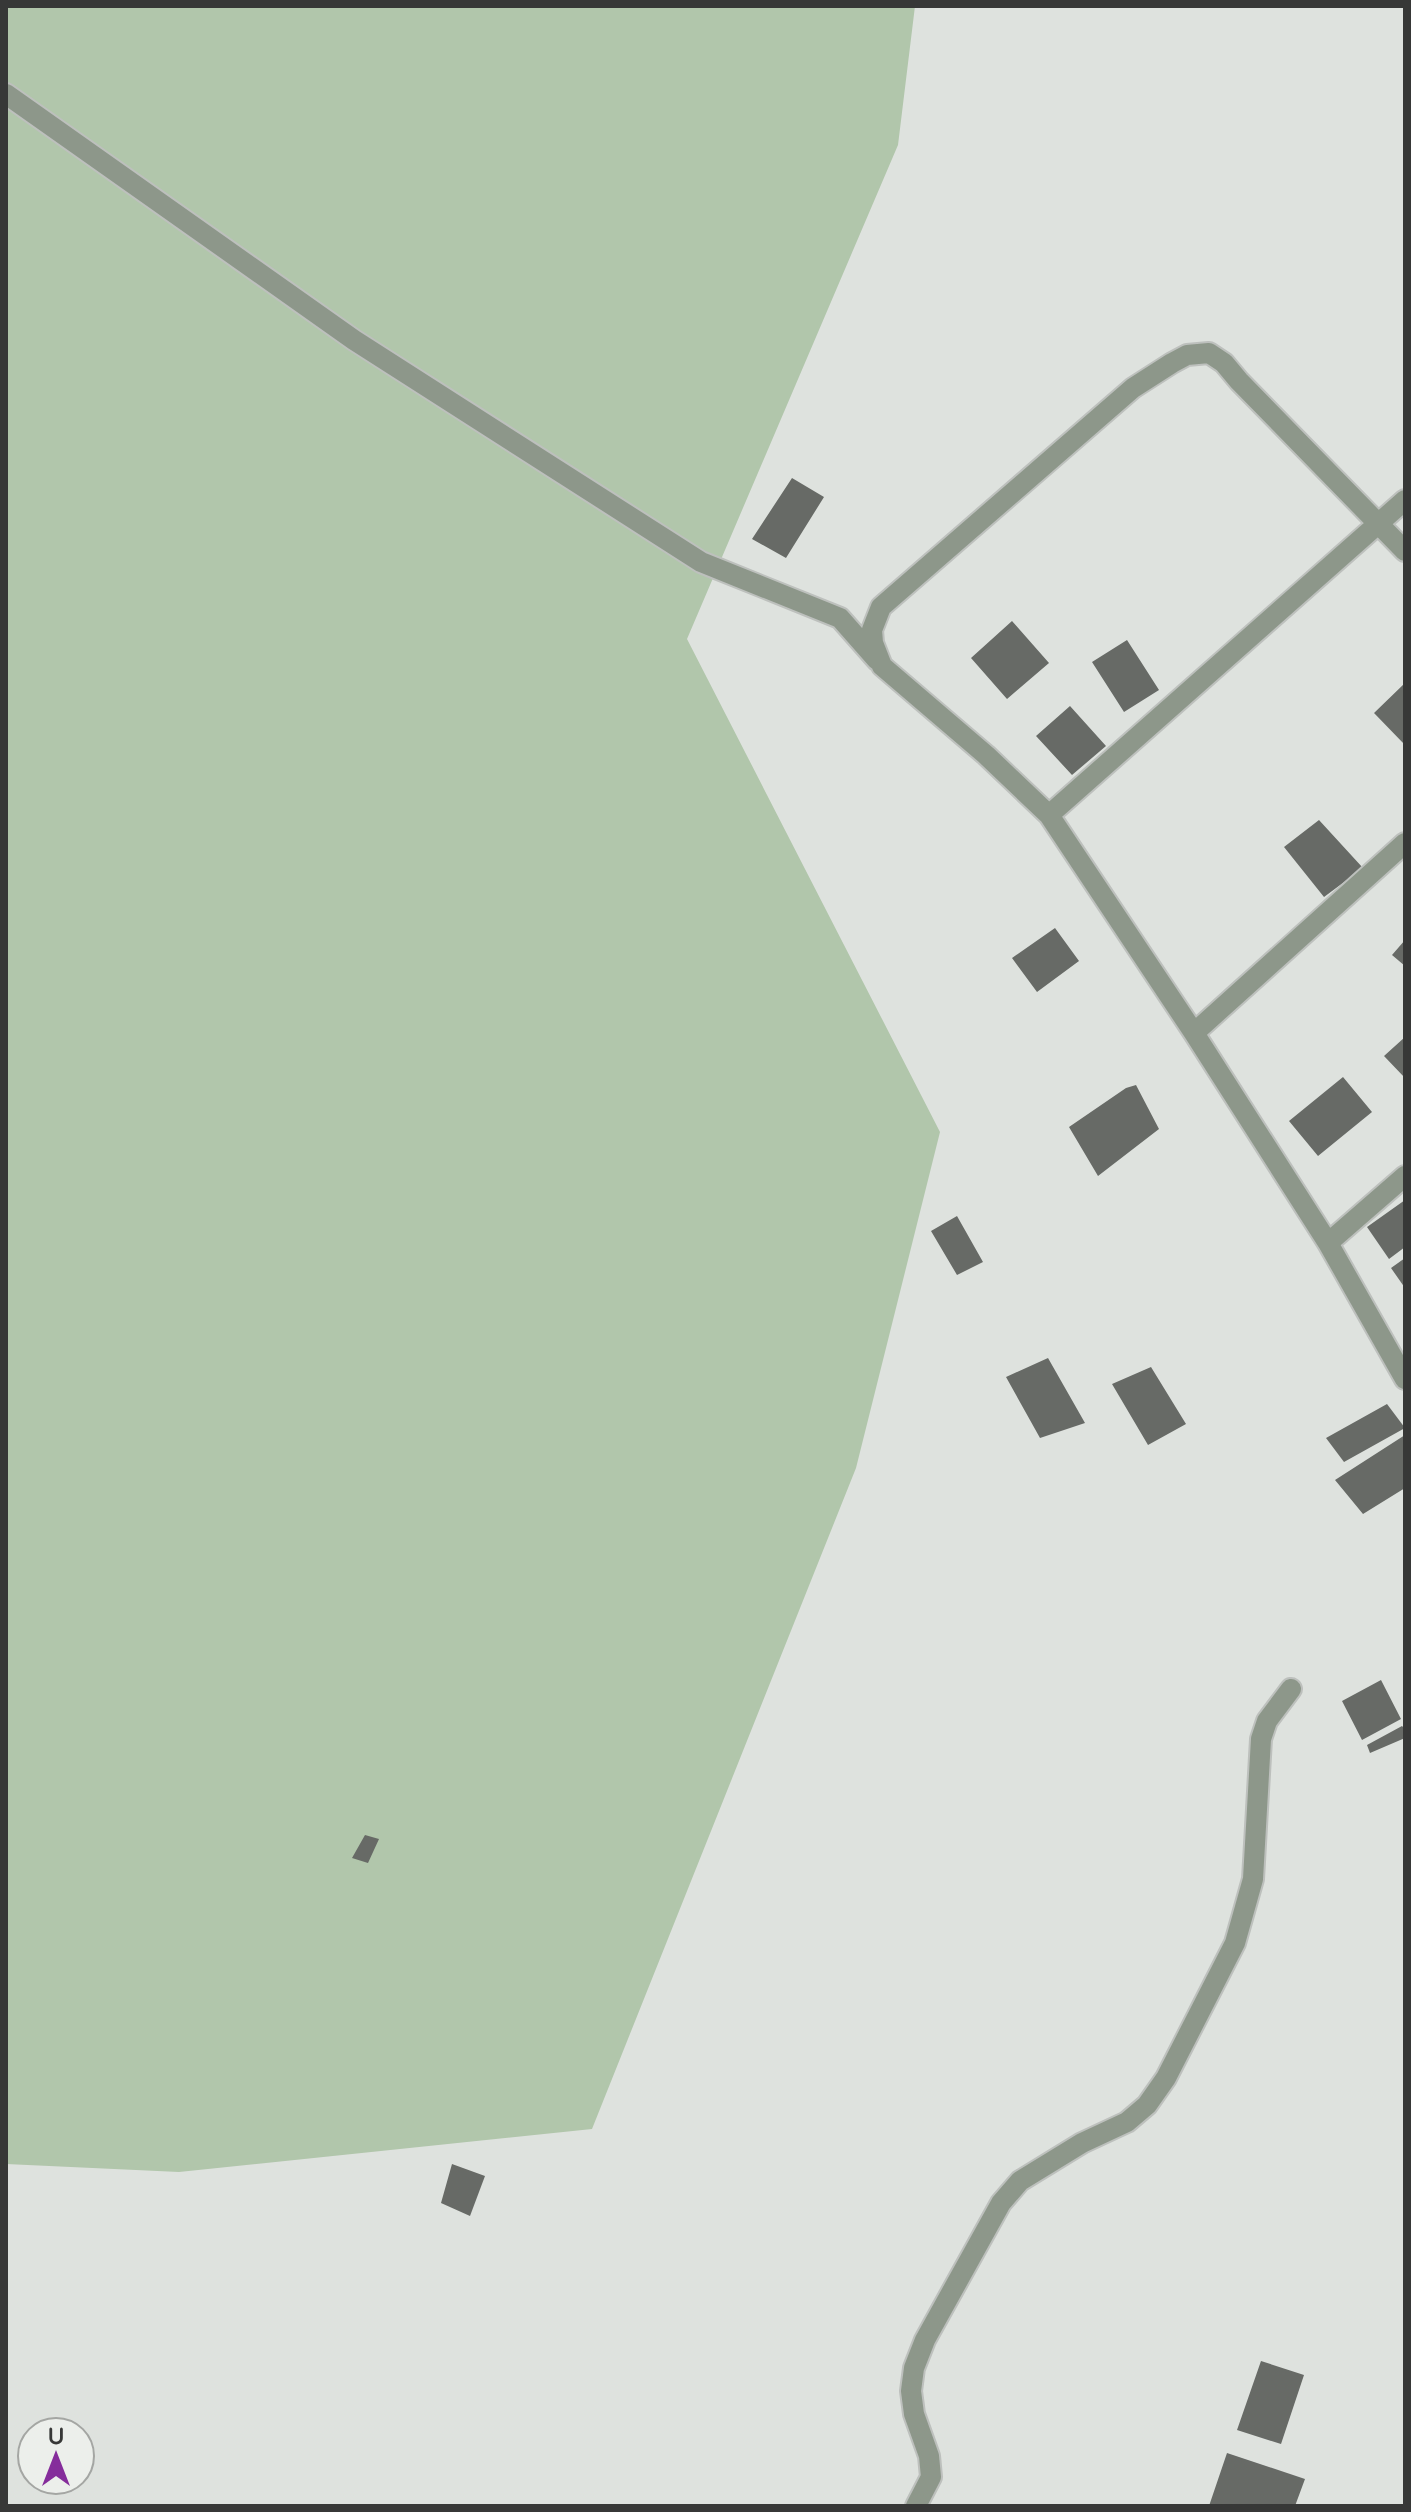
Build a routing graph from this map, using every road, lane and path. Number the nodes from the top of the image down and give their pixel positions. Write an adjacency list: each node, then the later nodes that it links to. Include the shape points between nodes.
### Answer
1 (6, 94): 5 (street, via 354,340 701,562 840,618)
2 (1405, 500): 3 (street)
3 (1379, 524): 4 (street); 5 (street, via 1224,363 1209,353 1187,355 1133,388 881,607 872,630); 6 (street)
4 (1405, 551)
5 (882, 666): 6 (street)
6 (1049, 815): 8 (street)
7 (1405, 843): 8 (street)
8 (1194, 1033): 10 (street)
9 (1405, 1176): 10 (street)
10 (1328, 1243): 11 (street)
11 (1405, 1379)
12 (1291, 1689): 13 (street, via 1267,1721 1261,1739 1253,1879 1235,1943 1166,2078 1127,2122 1020,2181 1001,2203 925,2340 911,2391 931,2477)
13 (916, 2506)

